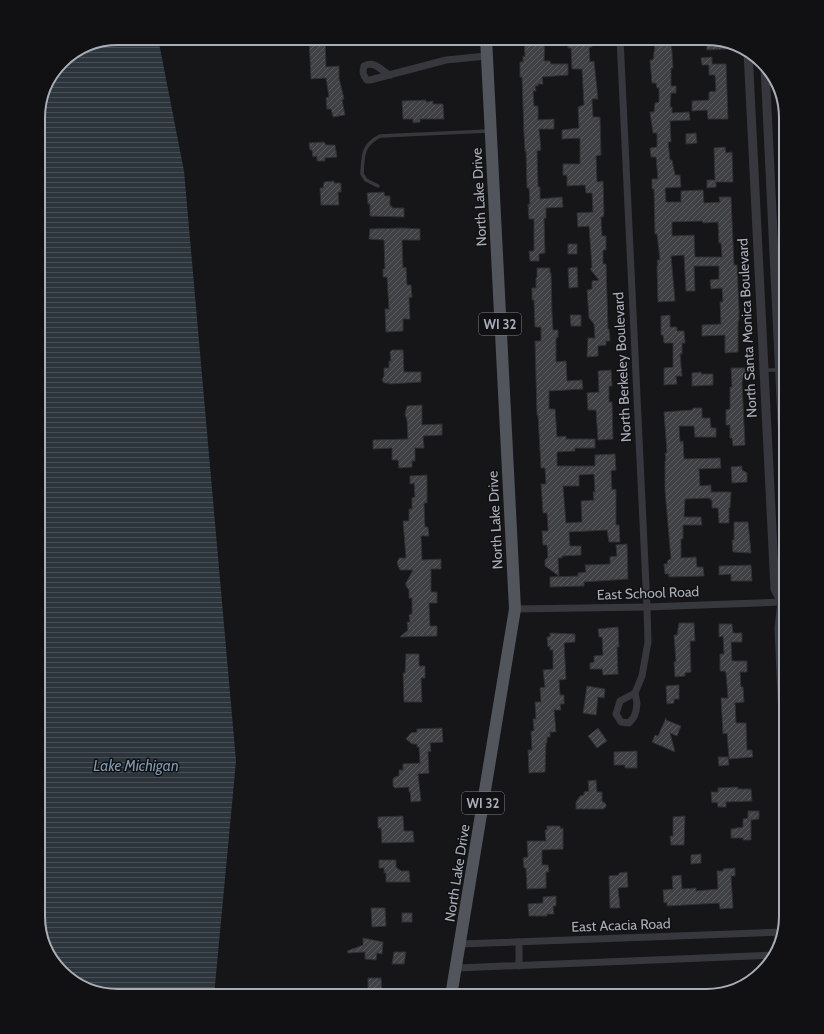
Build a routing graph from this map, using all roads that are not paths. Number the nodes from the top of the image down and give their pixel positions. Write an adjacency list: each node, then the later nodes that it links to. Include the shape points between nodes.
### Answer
1 (486, 45): 3 (main road, North Lake Drive / WI 32)
2 (620, 45): 14 (street, North Berkeley Boulevard)
3 (487, 56): 5 (street, via 446,60); 7 (main road, North Lake Drive / WI 32)
4 (748, 59): 10 (street, North Santa Monica Boulevard)
5 (390, 75)
6 (766, 76): 9 (street)
7 (491, 131): 8 (lane, via 380,136 372,140 363,152 362,174 366,180); 15 (main road, North Lake Drive / WI 32)
8 (378, 186)
9 (779, 303)
10 (763, 370): 11 (lane); 12 (street, North Santa Monica Boulevard, via 775,589)
11 (779, 370)
12 (779, 593)
13 (779, 598): 14 (street, East School Road)
14 (647, 607): 15 (street, East School Road); 16 (street, North Berkeley Boulevard, via 648,642 642,676)
15 (515, 609): 19 (main road, North Lake Drive / WI 32)
16 (635, 692)
17 (777, 932): 18 (street, East Acacia Road)
18 (518, 942): 19 (street, East Acacia Road); 21 (street)
19 (460, 944): 22 (main road, North Lake Drive / WI 32)
20 (767, 955): 21 (street)
21 (518, 966): 22 (street)
22 (457, 968): 23 (main road, North Lake Drive / WI 32)
23 (452, 989)

